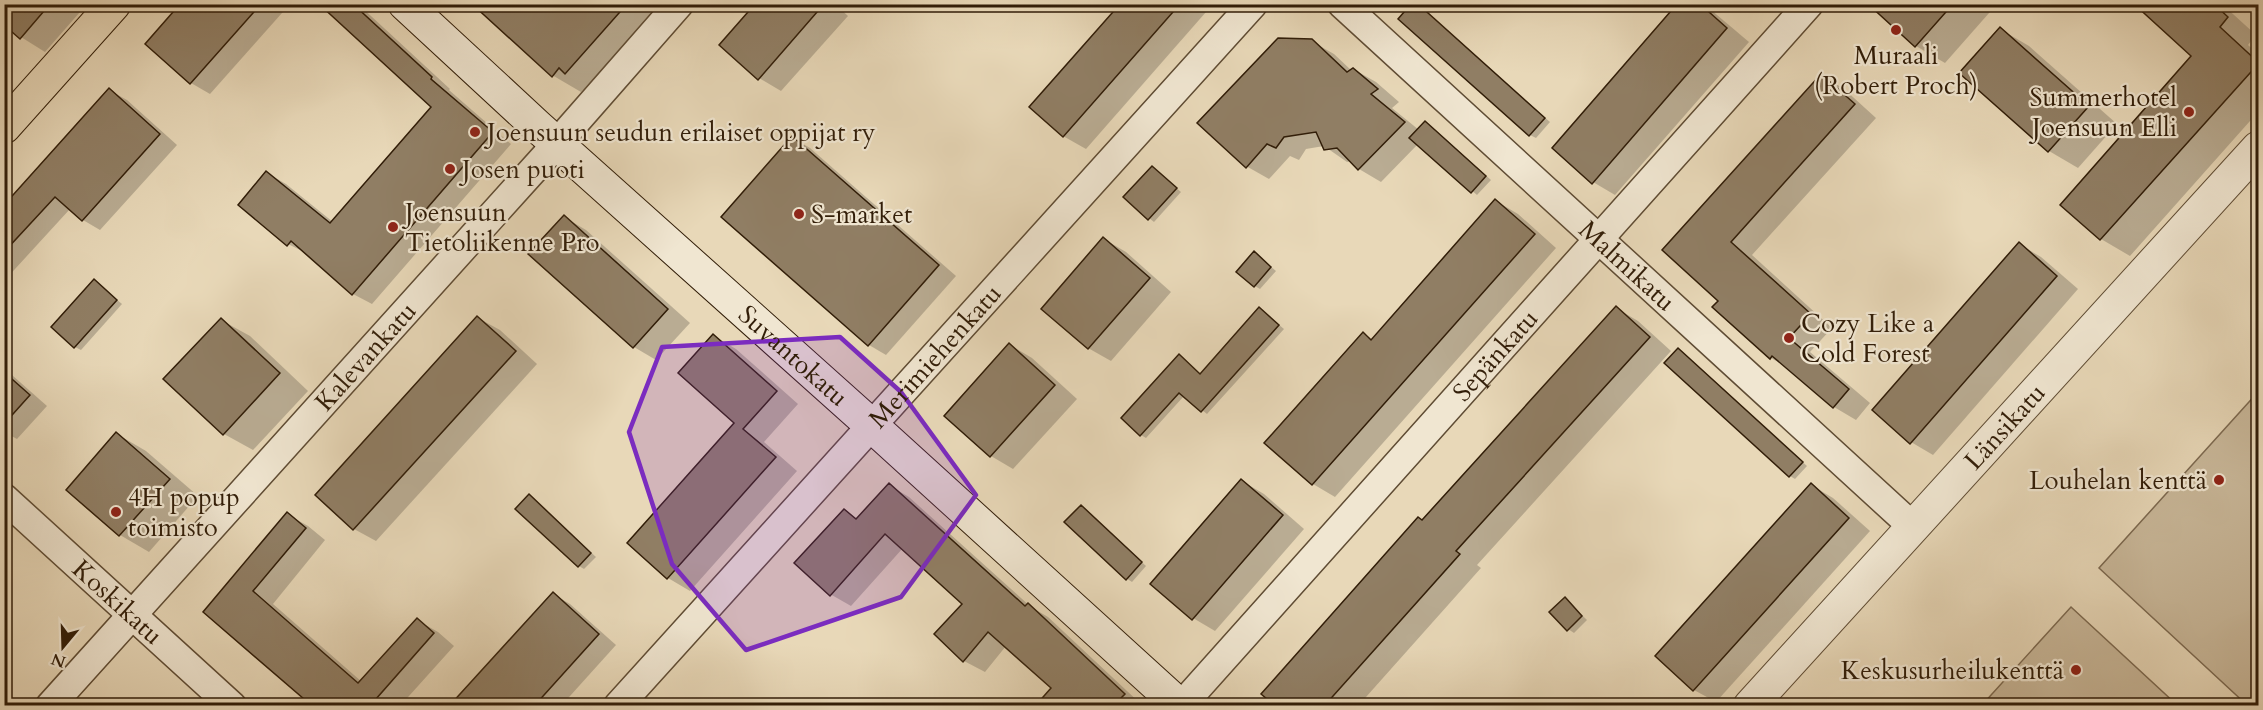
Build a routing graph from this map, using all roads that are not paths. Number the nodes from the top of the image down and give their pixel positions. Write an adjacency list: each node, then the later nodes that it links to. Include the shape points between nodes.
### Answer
1 (114, 4): 7 (main road)
2 (405, 4): 8 (main road, Suvantokatu)
3 (680, 4): 8 (street, Kalevankatu)
4 (1253, 4): 11 (street, Merimiehenkatu)
5 (1342, 4): 10 (street, Malmikatu)
6 (1809, 4): 10 (street, Sepänkatu)
7 (4, 127)
8 (556, 143): 11 (main road, Suvantokatu); 14 (street, Kalevankatu)
9 (2259, 148): 13 (main road, Länsikatu)
10 (1599, 238): 13 (street, Malmikatu); 18 (street, Sepänkatu)
11 (871, 425): 17 (street, Merimiehenkatu); 18 (main road, Suvantokatu)
12 (4, 498): 14 (street, Koskikatu)
13 (1912, 526): 19 (main road, Länsikatu)
14 (132, 614): 15 (street, Kalevankatu); 16 (street, Koskikatu)
15 (50, 705)
16 (232, 705)
17 (618, 705)
18 (1180, 705)
19 (1750, 705)

